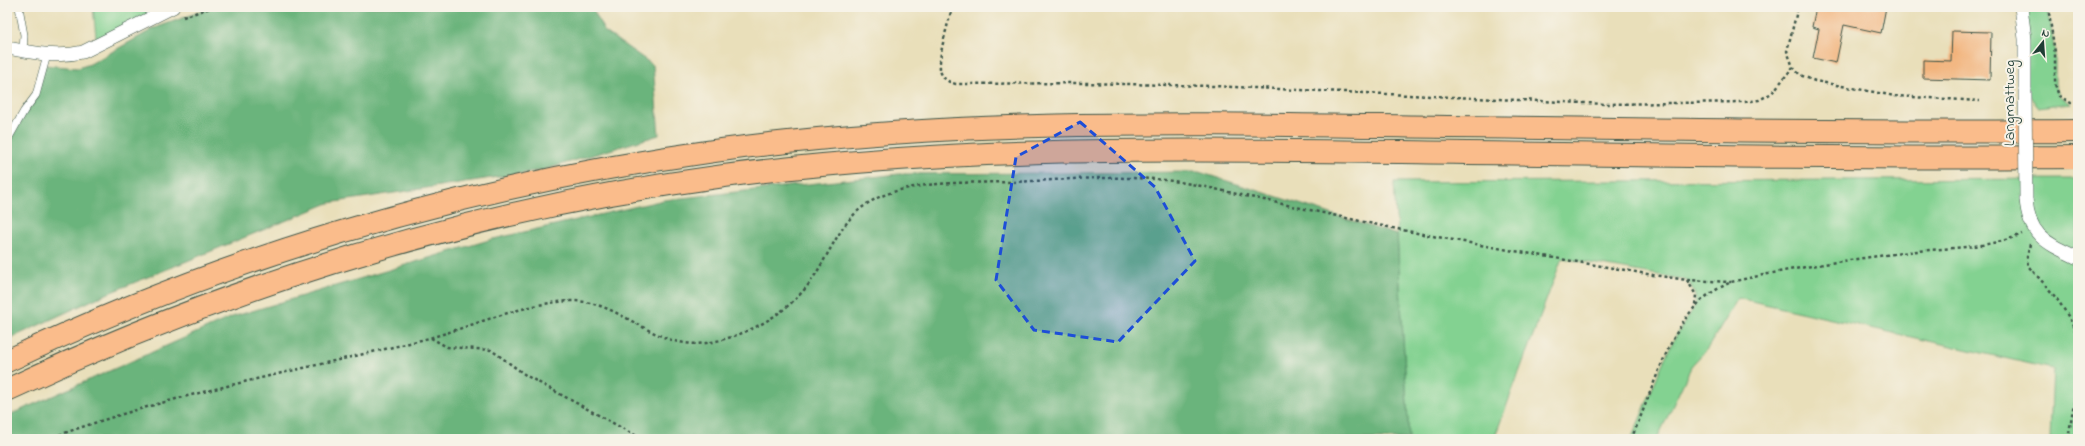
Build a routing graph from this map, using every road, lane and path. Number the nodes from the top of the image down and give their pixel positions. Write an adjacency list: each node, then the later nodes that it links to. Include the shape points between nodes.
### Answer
1 (19, 7): 8 (lane, via 24,35)
2 (173, 7): 9 (street, via 83,52 68,56)
3 (952, 7): 10 (path, via 941,57 941,73 945,80 956,84 1091,83 1212,86 1606,104 1744,102 1759,100 1772,92)
4 (1798, 7): 10 (path, via 1788,51)
5 (2022, 7): 16 (street, Langmattweg, bridge, via 2025,39 2026,199 2027,215)
6 (2048, 7): 12 (path, via 2055,53 2055,84 2059,96 2071,103)
7 (7, 48): 8 (street)
8 (23, 51): 9 (street)
9 (47, 56): 14 (lane, via 36,95)
10 (1793, 67): 11 (path, via 1800,75 1815,80 1895,96)
11 (1980, 101)
12 (2078, 102)
13 (2078, 131): 23 (highway, via 1879,132 1154,124 951,129 789,142 597,170 398,216 205,278 91,323)
14 (7, 141)
15 (2078, 157): 25 (highway, via 1127,150 952,155 799,167 680,182 600,196 483,221 398,243 289,276 177,316 103,346)
16 (2033, 229): 17 (street, via 2045,240); 19 (path, via 2008,240 1987,244 1902,253); 22 (path, via 2027,257 2028,266 2065,309 2074,324)
17 (2078, 258)
18 (1687, 280): 19 (path); 20 (path, via 1696,295); 21 (path, via 1385,226 1166,180 1114,178 954,184 909,188 868,202 844,225 814,277 797,298 771,318 749,330 726,338 693,345 678,343 603,306 576,300 532,307)
19 (1731, 282): 20 (path)
20 (1695, 306): 28 (path, via 1673,340)
21 (431, 338): 26 (path, via 222,386 98,420); 27 (path, via 447,346 491,350 527,376)
22 (2078, 340)
23 (7, 361)
24 (2078, 379): 29 (path)
25 (7, 390)
26 (48, 439)
27 (642, 439)
28 (1631, 439)
29 (2068, 439)

